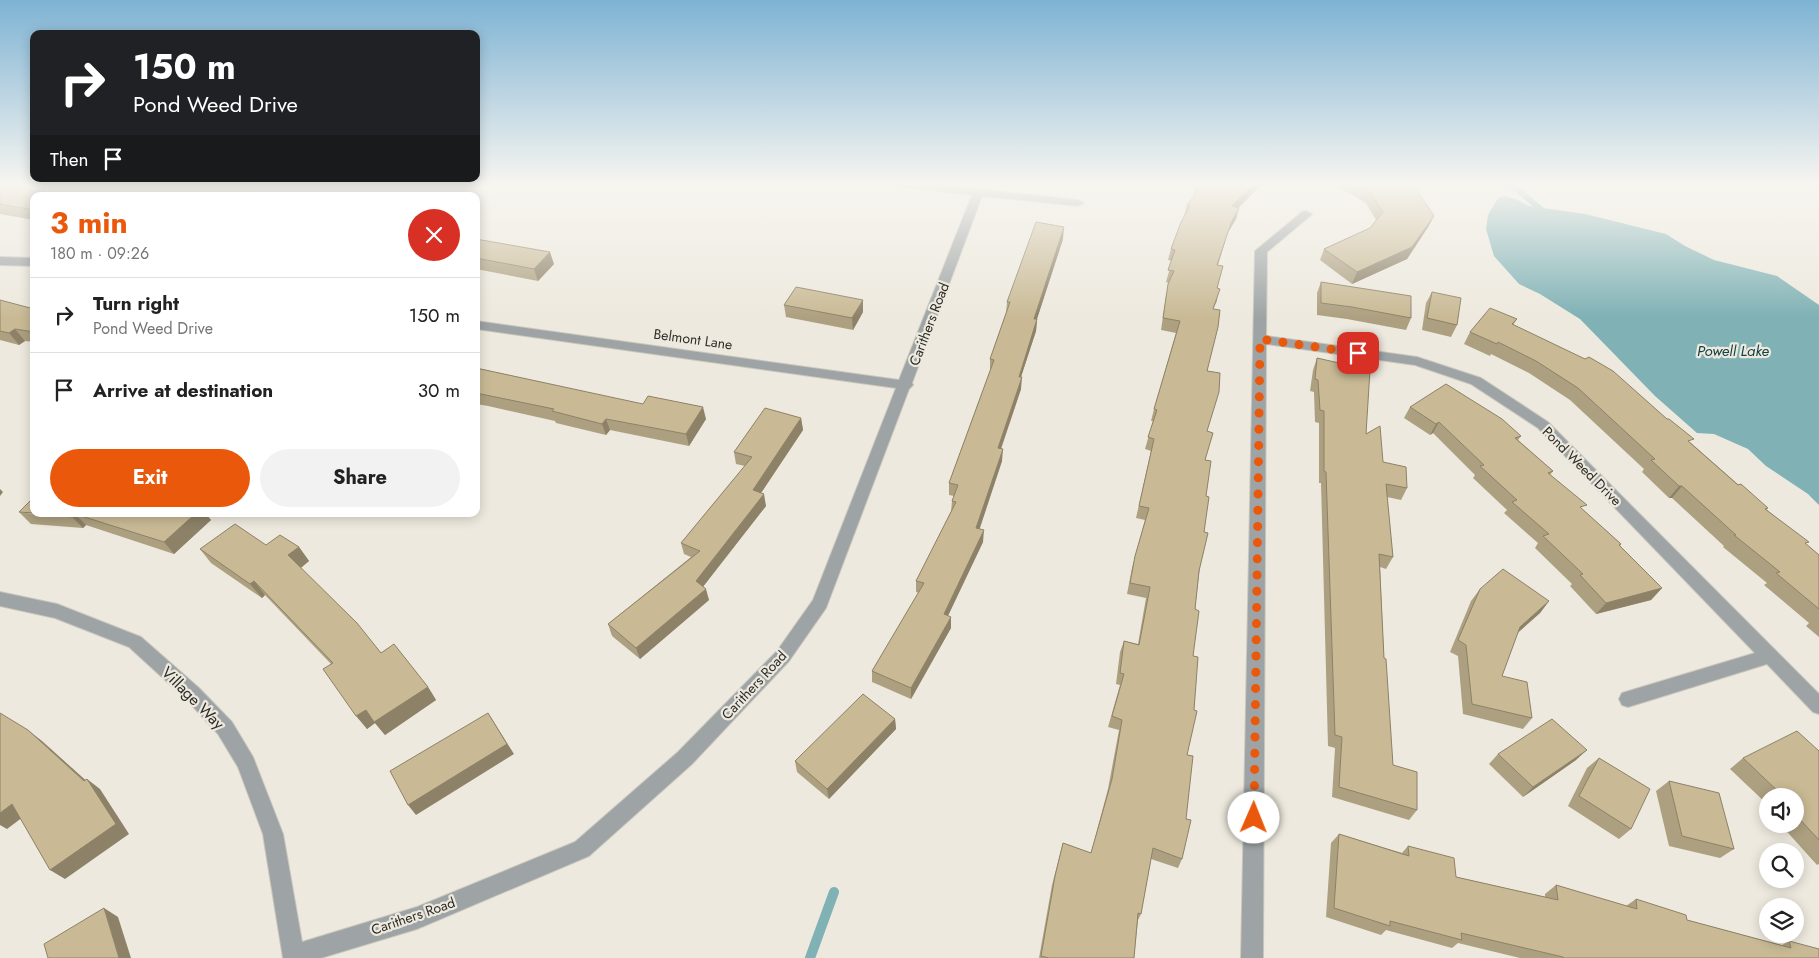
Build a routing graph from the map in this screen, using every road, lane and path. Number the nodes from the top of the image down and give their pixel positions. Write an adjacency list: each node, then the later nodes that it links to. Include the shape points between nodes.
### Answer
1 (965, 229): 7 (street, Carithers Road)
2 (1289, 229): 6 (street, via 1262,251)
3 (0, 261): 4 (street)
4 (30, 262)
5 (480, 326): 7 (street, Belmont Lane)
6 (1260, 339): 9 (street, Pond Weed Drive, via 1417,361 1476,381 1543,425); 13 (street)
7 (906, 385): 12 (street, Carithers Road, via 820,603 783,656 686,758 582,849 417,918)
8 (0, 599): 12 (street, Village Way, via 57,612 135,642 225,728 246,763 273,834)
9 (1769, 656): 10 (street); 11 (street, Pond Weed Drive)
10 (1628, 699)
11 (1819, 706)
12 (294, 956)
13 (1252, 958)

